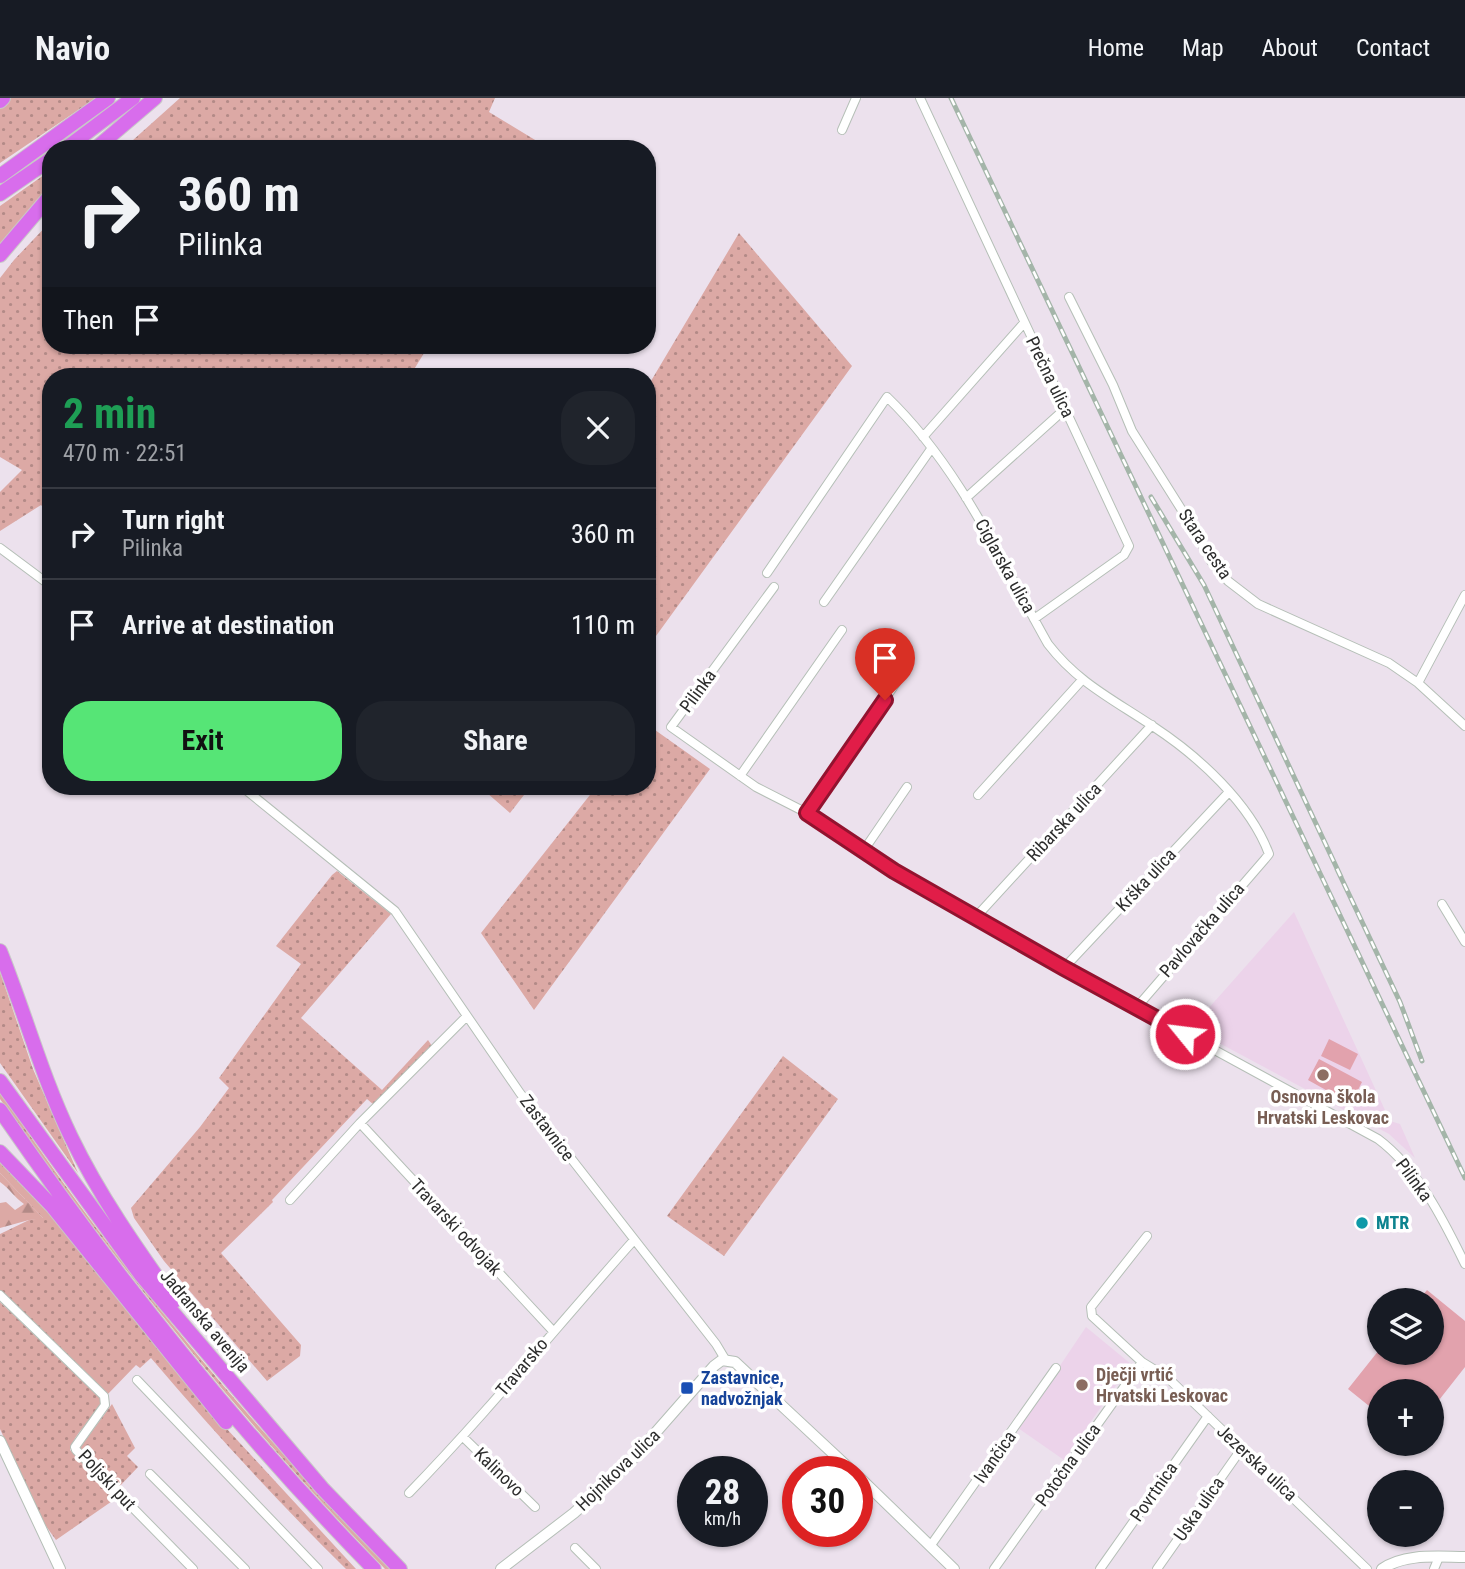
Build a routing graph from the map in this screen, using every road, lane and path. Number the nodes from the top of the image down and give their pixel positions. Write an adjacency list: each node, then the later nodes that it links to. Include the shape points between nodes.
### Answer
1 (108, 98): 7 (highway)
2 (134, 98): 8 (highway)
3 (155, 98): 9 (highway)
4 (856, 98): 6 (street)
5 (920, 98): 17 (street, Prečna ulica)
6 (842, 130)
7 (50, 140)
8 (77, 140)
9 (106, 140)
10 (42, 146): 12 (highway)
11 (42, 165): 13 (highway)
12 (0, 176)
13 (0, 194)
14 (42, 206): 15 (highway)
15 (0, 255)
16 (1069, 297): 32 (street, Stara cesta, via 1132,431 1211,561 1228,581 1258,604 1389,663)
17 (1024, 323): 18 (street, Prečna ulica); 19 (street)
18 (1066, 408): 21 (street); 28 (street, Prečna ulica, via 1129,546 1124,555)
19 (923, 437): 20 (street, Ciglarska ulica); 23 (street, Ciglarska ulica, via 887,397)
20 (931, 449): 21 (street, Ciglarska ulica); 27 (street)
21 (966, 498): 28 (street, Ciglarska ulica)
22 (0, 548): 24 (street)
23 (767, 573)
24 (42, 579)
25 (774, 587): 35 (street, Pilinka, via 671,727)
26 (1465, 595): 32 (street)
27 (824, 602)
28 (1034, 619): 31 (street, Ciglarska ulica, via 1062,662)
29 (842, 630): 35 (street)
30 (900, 677): 40 (street)
31 (1082, 680): 33 (street, Ciglarska ulica); 39 (street)
32 (1418, 683): 34 (street, Stara cesta)
33 (1152, 725): 37 (street, Ciglarska ulica, via 1194,756); 44 (street, Ribarska ulica)
34 (1465, 726)
35 (740, 776): 40 (street, Pilinka)
36 (907, 787): 41 (street)
37 (1228, 793): 42 (street, Ciglarska ulica, via 1250,818); 47 (street, Krška ulica)
38 (252, 795): 49 (street, Zastavnice, via 395,911)
39 (978, 795)
40 (807, 813): 41 (street, Pilinka)
41 (864, 850): 44 (street, Pilinka)
42 (1269, 854): 48 (street, Pavlovačka ulica)
43 (1442, 904): 45 (street)
44 (975, 918): 47 (street, Pilinka)
45 (1465, 942)
46 (0, 951): 64 (highway, via 42,1069 77,1149 112,1213)
47 (1064, 968): 48 (street, Pilinka)
48 (1137, 1007): 57 (street, Pilinka, via 1391,1149 1418,1183)
49 (467, 1016): 52 (street); 56 (street, Zastavnice, via 520,1093)
50 (0, 1081): 64 (highway, Jadranska avenija, via 103,1226)
51 (0, 1110): 71 (highway, Jadranska avenija, via 131,1289)
52 (360, 1123): 54 (street); 59 (street, Travarski odvojak)
53 (0, 1152): 71 (highway, via 53,1208 253,1452)
54 (290, 1200)
55 (1147, 1236): 61 (street, Jezerska ulica, via 1091,1307 1092,1316)
56 (634, 1240): 59 (street, Travarsko); 60 (street, Zastavnice)
57 (1465, 1264)
58 (0, 1296): 80 (street, Poljski put, via 104,1396 105,1405 76,1450)
59 (552, 1331): 66 (street, Travarsko)
60 (725, 1359): 69 (main road, Zastavnice, via 735,1362); 85 (main road, Hojnikova ulica, via 628,1464 574,1513)
61 (1142, 1362): 65 (street, Jezerska ulica); 88 (street, Potočna ulica)
62 (1056, 1368): 75 (street, Ivančica)
63 (136, 1380): 82 (street)
64 (235, 1388): 84 (highway, Jadranska avenija)
65 (1208, 1416): 68 (street, Jezerska ulica); 89 (street, Povrtnica)
66 (463, 1437): 73 (street, Travarsko); 74 (street, Kalinovo)
67 (0, 1441): 79 (main road)
68 (1242, 1448): 90 (street, Uska ulica); 91 (street, Jezerska ulica)
69 (836, 1456)
70 (149, 1474): 81 (street, Poljski put)
71 (284, 1474): 83 (highway, Jadranska avenija)
72 (873, 1490): 75 (main road)
73 (409, 1493)
74 (535, 1507)
75 (931, 1545): 87 (main road)
76 (575, 1548): 86 (street)
77 (1439, 1557): 78 (main road); 92 (main road, via 1406,1559); 93 (street)
78 (1465, 1557)
79 (60, 1569)
80 (193, 1569)
81 (245, 1569)
82 (318, 1569)
83 (374, 1569)
84 (400, 1569)
85 (500, 1569)
86 (596, 1569)
87 (954, 1569)
88 (994, 1569)
89 (1100, 1569)
90 (1157, 1569)
91 (1367, 1569)
92 (1382, 1569)
93 (1434, 1569)

